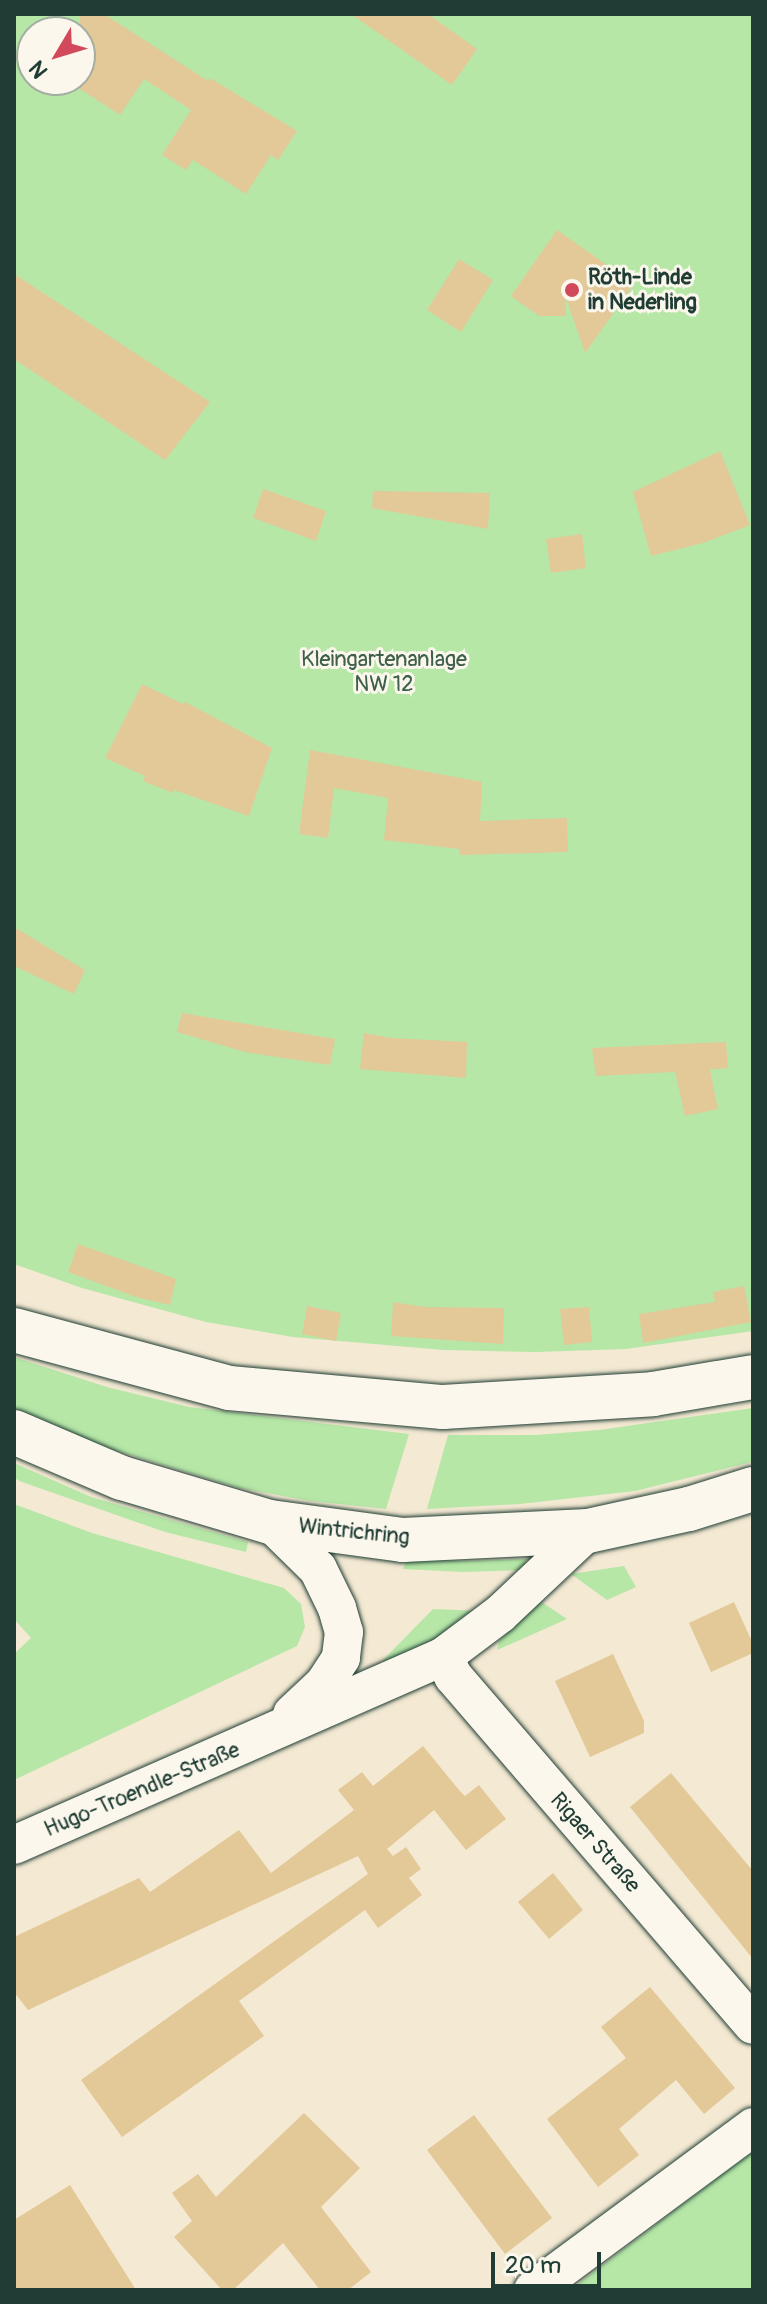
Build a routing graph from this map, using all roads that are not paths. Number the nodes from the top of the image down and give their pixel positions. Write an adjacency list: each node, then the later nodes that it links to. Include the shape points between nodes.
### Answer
1 (14, 1330): 2 (main road, via 229,1388 443,1407 653,1394)
2 (753, 1377)
3 (14, 1432): 5 (main road, Wintrichring, via 122,1478)
4 (753, 1489): 6 (main road, Wintrichring)
5 (270, 1522): 6 (main road, Wintrichring, via 403,1540); 8 (street, Hugo-Troendle-Straße, via 318,1569 344,1632 341,1658 325,1683)
6 (588, 1531): 7 (street, Hugo-Troendle-Straße, via 500,1614)
7 (444, 1656): 8 (street, Hugo-Troendle-Straße); 10 (street, Rigaer Straße, via 453,1676)
8 (270, 1735): 9 (street, Hugo-Troendle-Straße)
9 (14, 1845)
10 (753, 2025)
11 (753, 2127): 12 (street)
12 (533, 2290)

